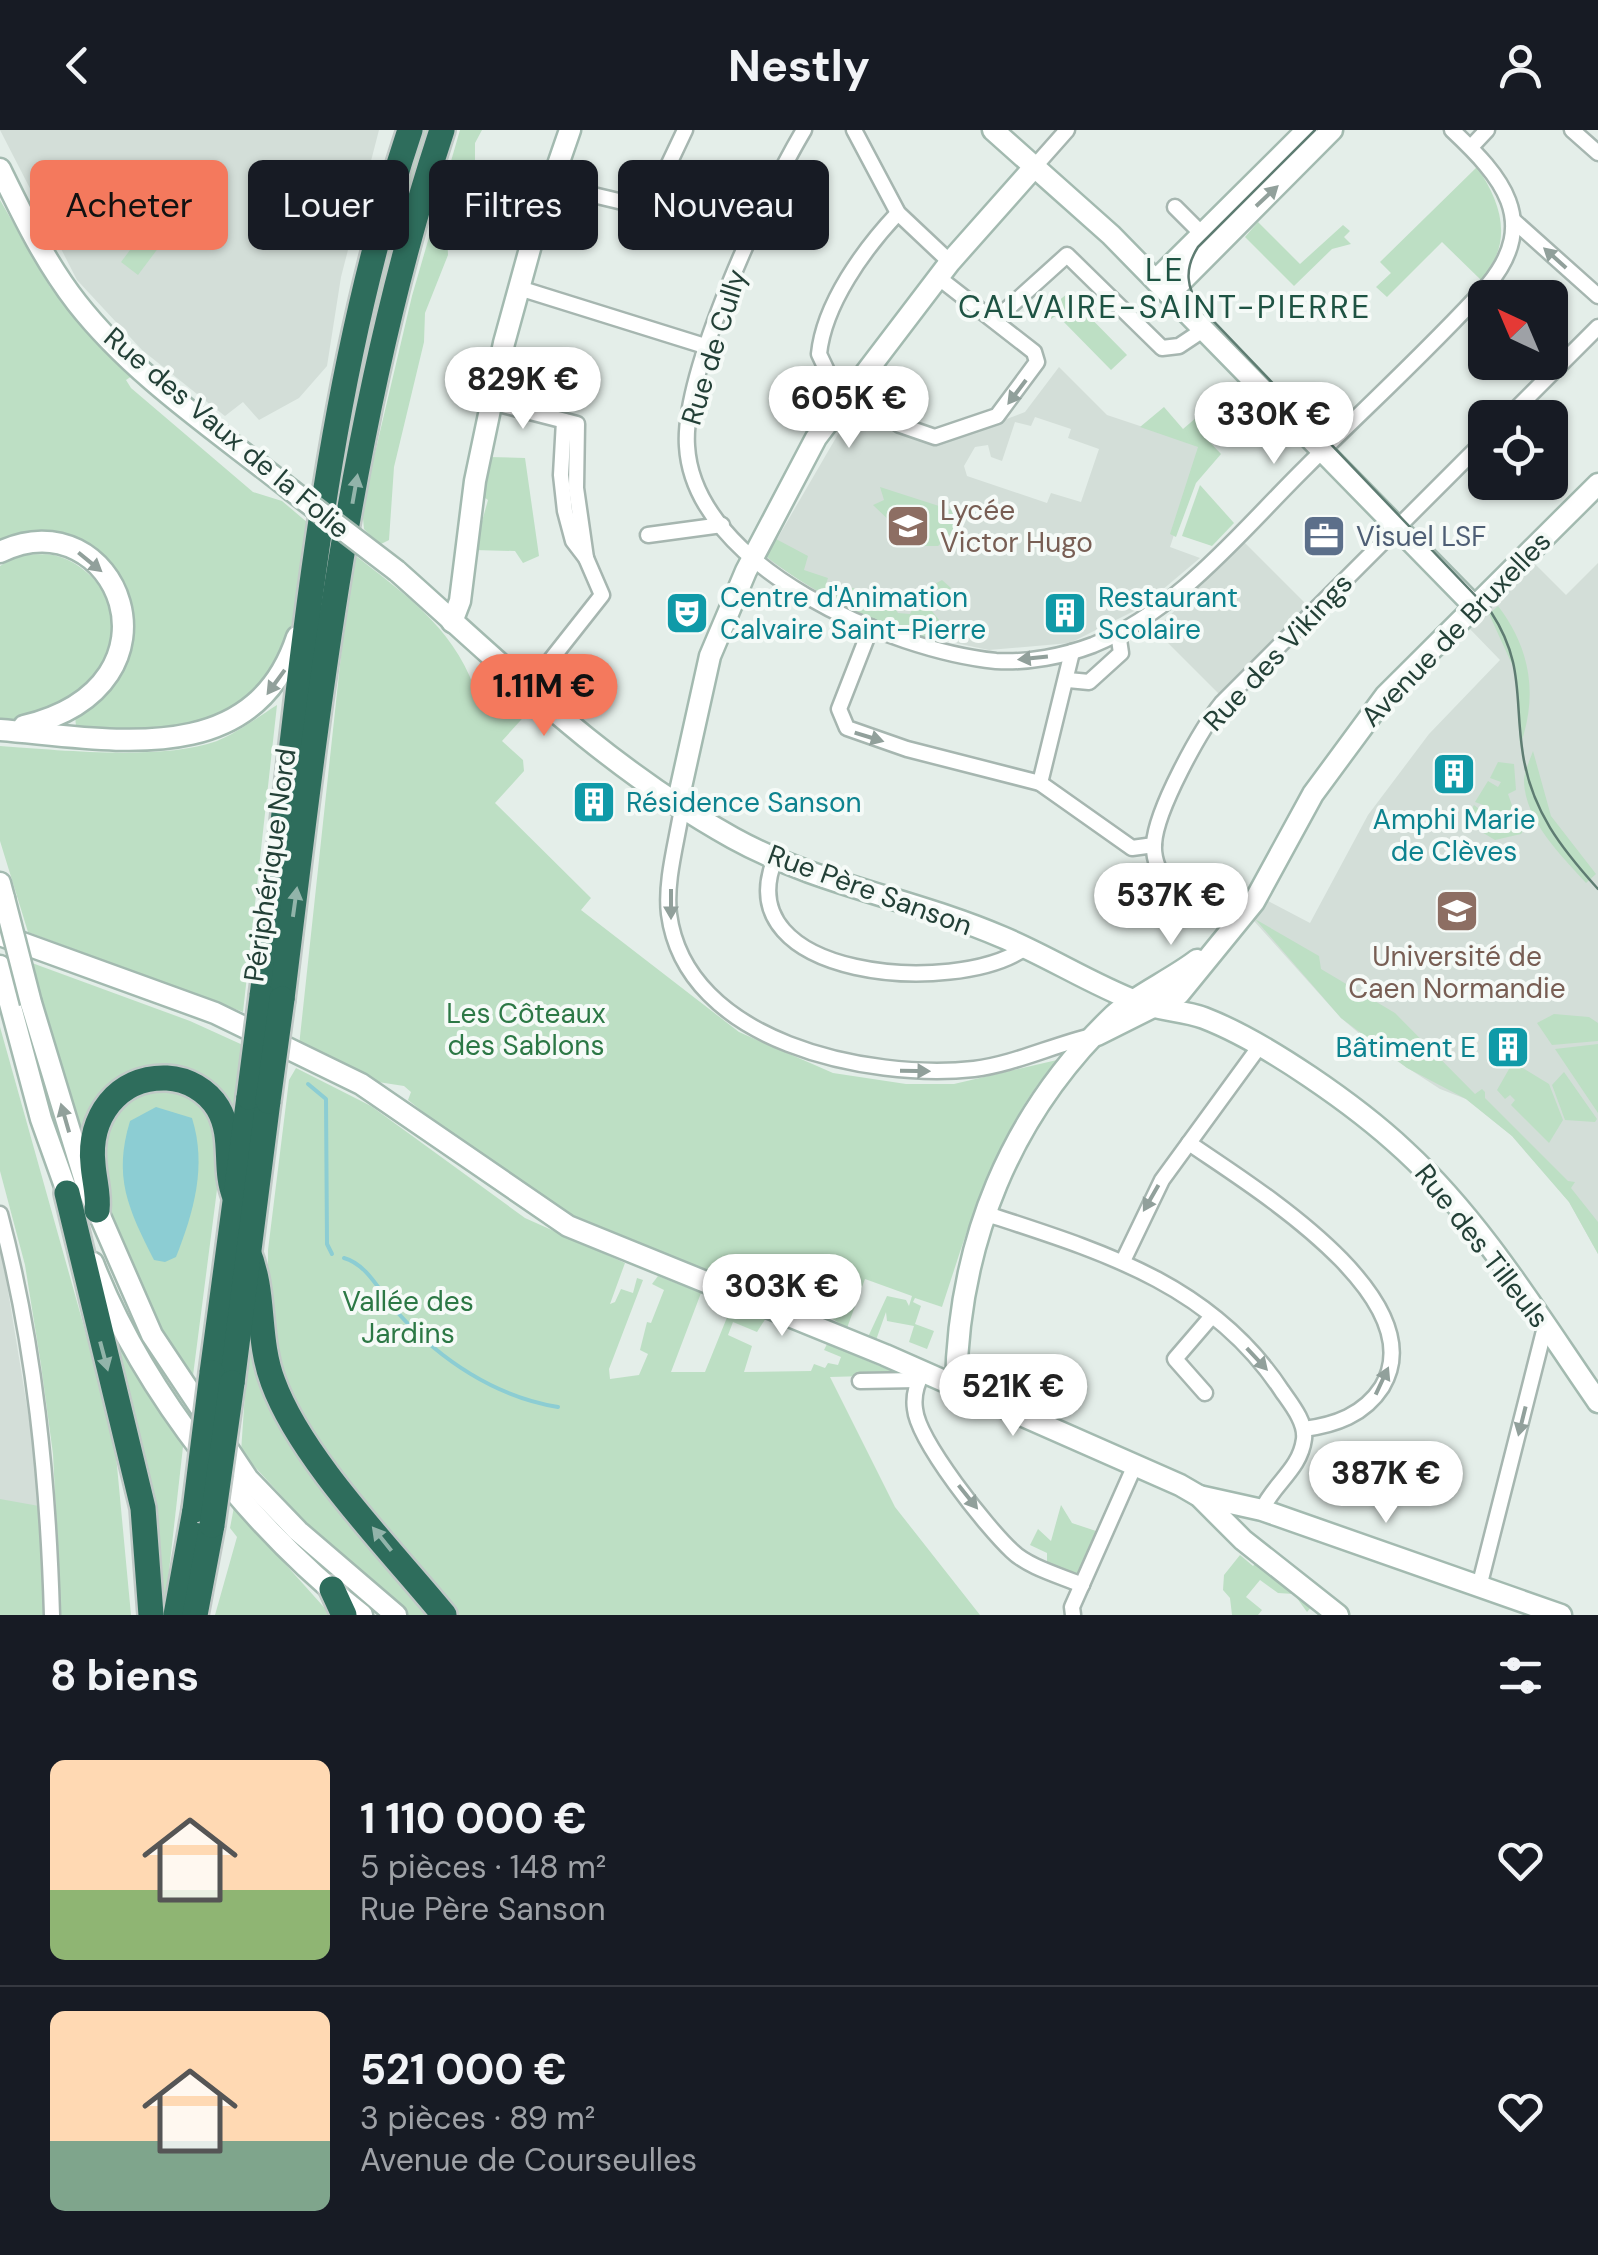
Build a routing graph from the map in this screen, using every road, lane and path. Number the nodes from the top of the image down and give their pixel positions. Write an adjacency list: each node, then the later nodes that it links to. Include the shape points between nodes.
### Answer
1 (410, 130): 44 (highway, Périphérique Nord, via 340,398)
2 (442, 130): 62 (highway, Périphérique Nord, one-way to 2, via 364,443 395,291)
3 (570, 130): 16 (street)
4 (685, 130): 19 (street, via 648,208)
5 (804, 130): 32 (street, Rue de Cully, via 756,223)
6 (854, 130): 21 (street)
7 (993, 130): 17 (street)
8 (1068, 130): 17 (street)
9 (1307, 130): 23 (street)
10 (1332, 130): 26 (street, one-way to 10)
11 (1452, 130): 14 (street)
12 (1487, 130): 14 (street)
13 (1572, 130): 15 (street)
14 (1470, 147): 22 (street, via 1494,169)
15 (1598, 153)
16 (560, 160)
17 (1036, 165): 25 (street); 26 (street)
18 (0, 170): 46 (street, Rue des Vaux de la Folie, bridge, via 37,244 79,306 164,388)
19 (598, 196)
20 (1175, 207): 23 (street)
21 (898, 213): 25 (street); 33 (street, via 849,279 820,341 821,363)
22 (1512, 220): 28 (street, one-way to 22); 36 (street, Rue de Cully, via 1507,255 1488,286)
23 (1202, 234): 26 (street)
24 (531, 250): 27 (street)
25 (944, 270): 29 (street); 33 (street)
26 (1162, 287): 31 (street)
27 (519, 288): 32 (street); 35 (street)
28 (1598, 296)
29 (995, 320): 31 (street, via 1068,255 1162,348 1179,346); 33 (street, one-way to 33, via 1034,352 1036,362 997,416 935,437)
30 (1598, 327): 34 (street)
31 (1203, 330): 36 (street)
32 (708, 347): 39 (street, Rue de Cully, via 686,443 695,483)
33 (848, 398): 43 (street, via 821,431)
34 (1525, 400)
35 (491, 402): 46 (street); 51 (street, via 564,421 562,492 572,541 602,595)
36 (1322, 450): 40 (street); 48 (street, Rue de Cully, via 1170,600)
37 (1468, 457): 40 (street, Rue des Vikings)
38 (1598, 484): 45 (street, Avenue de Bruxelles)
39 (722, 525): 41 (street); 43 (street, Rue de Cully)
40 (1398, 527): 45 (street); 55 (street, Rue des Vikings, via 1214,713 1185,762)
41 (648, 536)
42 (0, 552): 52 (street, one-way to 52, via 25,543 80,552 113,584 124,615 118,662 99,688 44,722)
43 (752, 557): 47 (street, Rue de Cully, via 790,586); 54 (street, via 700,688)
44 (314, 593): 52 (street, one-way to 52, via 283,676 230,722 158,739); 62 (highway, Périphérique Nord)
45 (1474, 606): 58 (street, Avenue de Bruxelles, via 1344,748)
46 (452, 622): 51 (street, Rue Père Sanson)
47 (871, 628): 49 (street, Rue de Cully, one-way to 47, via 998,661); 53 (street, one-way to 53, via 840,709 847,728)
48 (1118, 633): 49 (street, Rue de Cully); 50 (street, via 1120,653 1104,672 1089,682)
49 (1072, 652): 50 (street)
50 (1068, 680): 53 (street)
51 (527, 690): 54 (street, Rue Père Sanson)
52 (0, 730)
53 (1040, 783): 55 (street, via 1132,848)
54 (680, 806): 56 (street, Rue Père Sanson); 65 (street, one-way to 65, via 669,912 682,956 718,1001 770,1035 847,1063 945,1071 980,1068)
55 (1154, 845): 58 (street, via 1162,876 1174,890)
56 (774, 859): 60 (street, Rue Père Sanson); 60 (street, via 765,898 772,919 795,940 835,958 884,972 944,976 979,970)
57 (2, 891): 63 (street, bridge)
58 (1235, 929): 64 (street, Avenue de Bruxelles, via 1178,994)
59 (0, 935): 78 (street, via 160,991 272,1040 396,1106 568,1226)
60 (1025, 948): 64 (street, Rue Père Sanson)
61 (0, 966): 63 (street)
62 (272, 998): 67 (highway, Périphérique Nord, bridge)
63 (21, 1003): 69 (street, via 40,1119); 71 (street, one-way to 63)
64 (1146, 1005): 65 (street, Avenue de Bruxelles); 66 (street, Rue des Tilleuls, via 1202,1016)
65 (1097, 1035): 72 (street, via 1033,1109)
66 (1259, 1048): 68 (street); 77 (street, Rue des Tilleuls, via 1404,1150 1466,1217)
67 (258, 1099): 70 (highway, Périphérique Nord); 74 (highway, Périphérique Nord)
68 (1189, 1143): 75 (street, one-way to 75, via 1144,1208); 84 (street, one-way to 68, via 1346,1418 1373,1399 1390,1368 1387,1324 1318,1237)
69 (66, 1193): 90 (street, via 108,1300 166,1398 234,1489); 93 (highway, one-way to 93, via 143,1508)
70 (235, 1197): 71 (highway, via 226,1127 211,1098 188,1082 150,1079 124,1088 102,1110 92,1142); 79 (highway, Périphérique Nord)
71 (96, 1210): 96 (street, via 172,1368 248,1479)
72 (984, 1213): 75 (street); 81 (street, via 961,1309)
73 (0, 1214): 92 (street, via 43,1446)
74 (248, 1249): 79 (highway, Périphérique Nord); 97 (highway, one-way to 74, via 287,1412 267,1366 261,1281)
75 (1124, 1259): 76 (street)
76 (1212, 1316): 82 (street, via 1175,1359); 84 (street, one-way to 84, via 1264,1367)
77 (1545, 1327): 83 (street, Rue des Tilleuls); 89 (street, one-way to 89)
78 (921, 1376): 80 (street); 81 (street); 88 (street, one-way to 88, via 915,1410 920,1428 958,1484 1014,1553)
79 (222, 1378): 91 (highway, Périphérique Nord, bridge)
80 (860, 1381)
81 (956, 1387): 85 (street)
82 (1206, 1393)
83 (1598, 1402)
84 (1304, 1429): 87 (street, via 1298,1460)
85 (1135, 1465): 86 (street); 88 (street)
86 (1199, 1496): 87 (street); 99 (street, via 1212,1514)
87 (1262, 1510): 89 (street)
88 (1082, 1585): 98 (street)
89 (1479, 1587): 100 (street)
90 (332, 1589): 94 (highway); 95 (street)
91 (191, 1614)
92 (52, 1615)
93 (151, 1615)
94 (344, 1615)
95 (362, 1615)
96 (396, 1615)
97 (444, 1615)
98 (1073, 1615)
99 (1338, 1615)
100 (1561, 1615)

